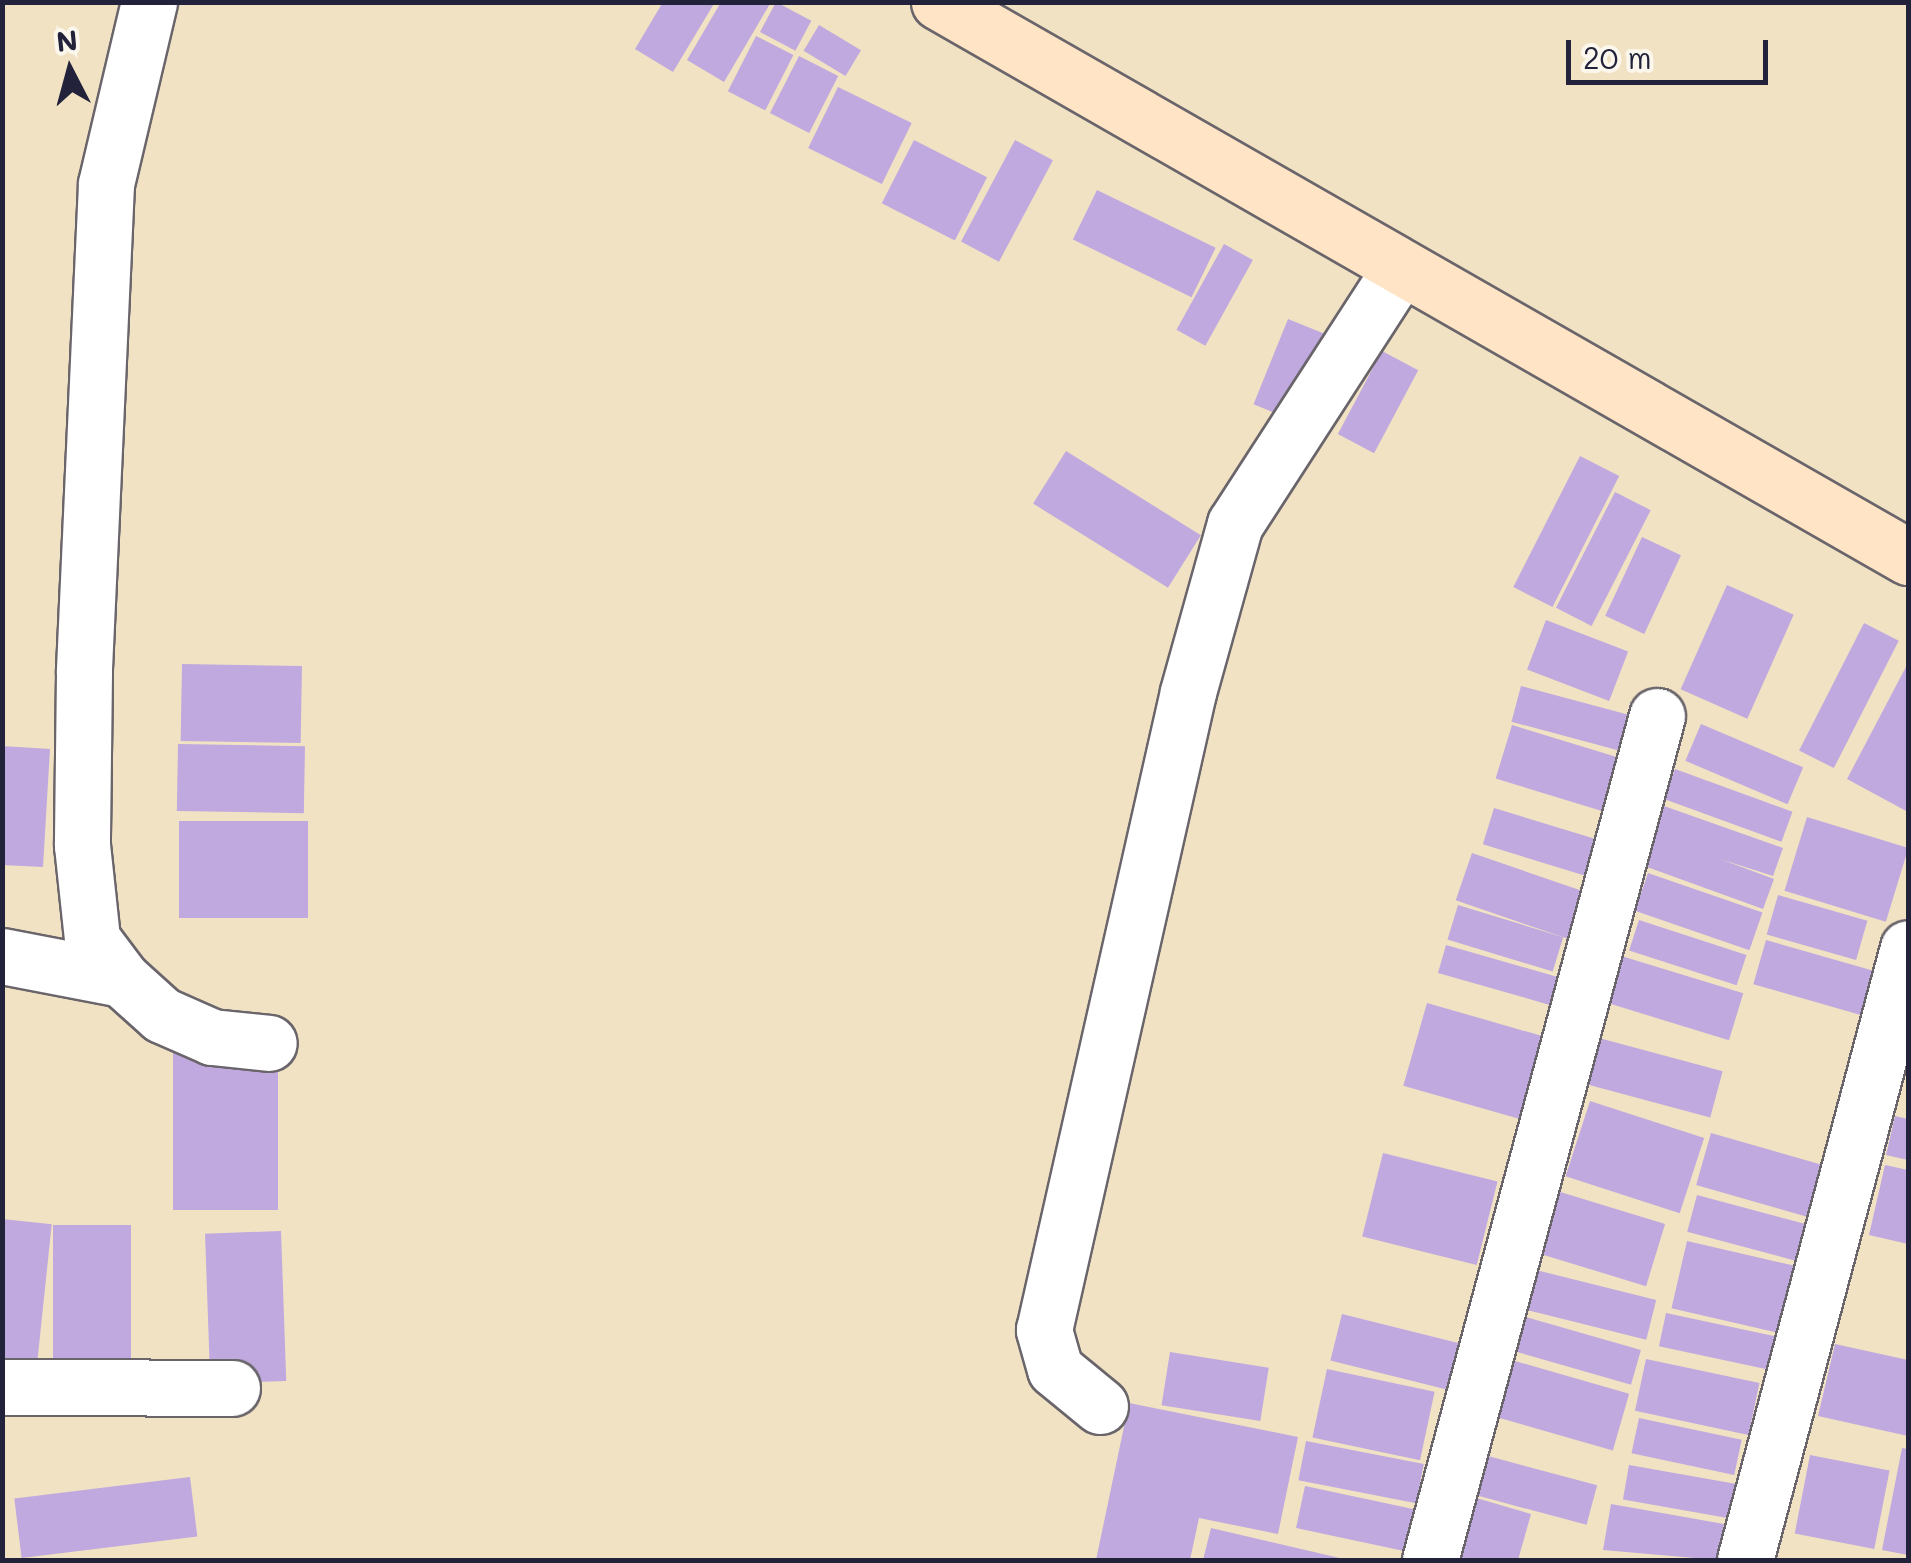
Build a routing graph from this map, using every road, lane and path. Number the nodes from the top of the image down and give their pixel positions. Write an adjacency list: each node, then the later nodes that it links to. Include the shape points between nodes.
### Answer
1 (150, 2): 8 (street, via 106,184 84,673 82,845 92,939)
2 (940, 2): 3 (street)
3 (1401, 267): 4 (street); 12 (street, via 1235,524 1188,692 1044,1330 1055,1369)
4 (1908, 557)
5 (1657, 716): 13 (street)
6 (1908, 948): 14 (street)
7 (2, 956): 8 (street)
8 (122, 980): 9 (street, via 162,1014 212,1038)
9 (269, 1043)
10 (2, 1387): 11 (street)
11 (232, 1388)
12 (1100, 1406)
13 (1430, 1560)
14 (1745, 1560)

